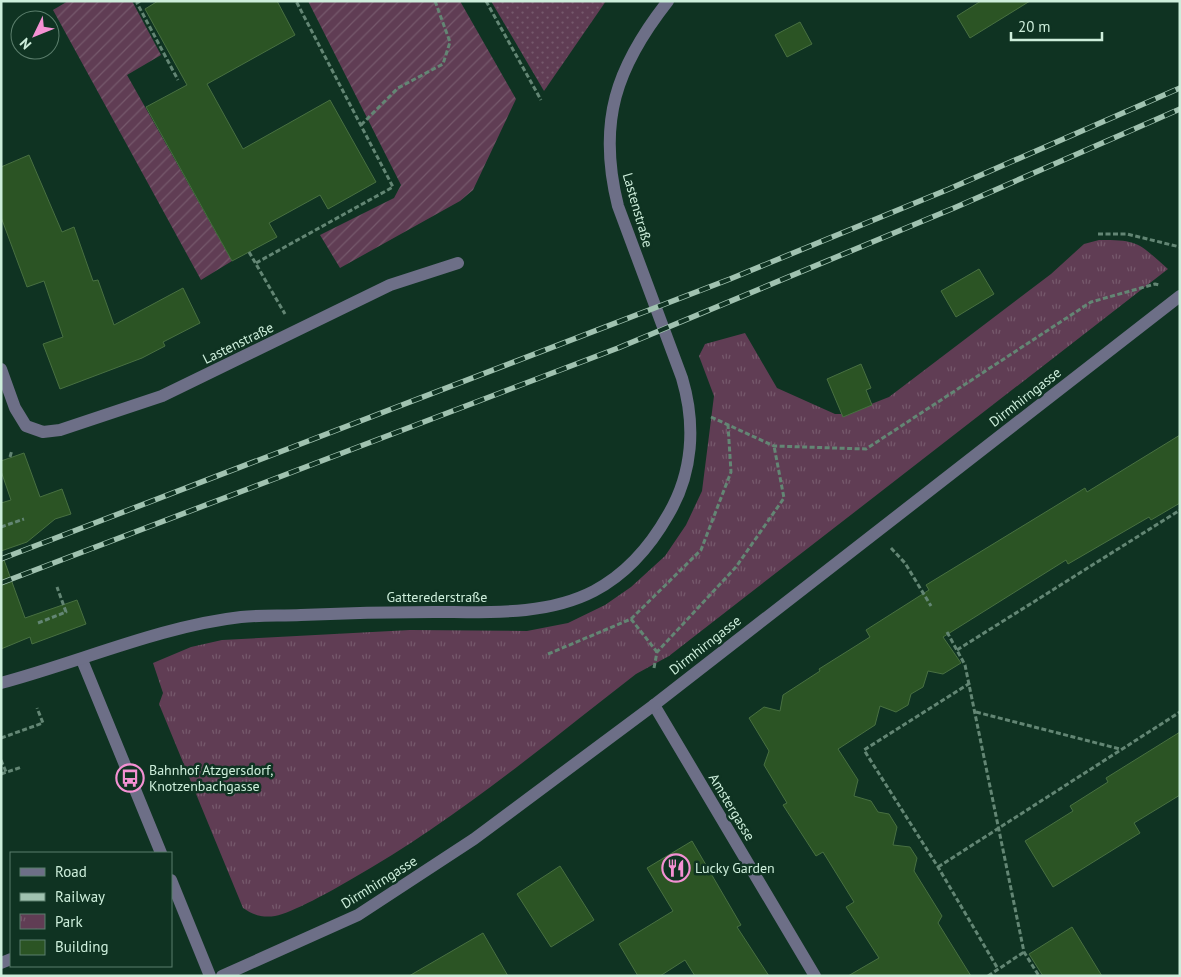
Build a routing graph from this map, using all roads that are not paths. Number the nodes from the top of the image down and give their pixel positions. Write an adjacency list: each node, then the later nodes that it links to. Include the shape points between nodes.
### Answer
1 (668, 1): 4 (street, Lastenstraße, via 628,60 618,85 610,136 612,181 638,262)
2 (458, 263): 5 (street, Lastenstraße, via 390,285 162,396 60,430 42,432 26,426 15,408)
3 (1180, 296): 8 (street, Dirmhirngasse)
4 (671, 344): 6 (street, Gatterederstraße, via 690,407 687,470 658,534 639,556 594,591 565,602 502,612 370,612 241,617 176,628)
5 (1, 369)
6 (82, 660): 7 (street, Gatterederstraße); 9 (street)
7 (1, 683)
8 (654, 705): 12 (street, Dirmhirngasse, via 474,839 358,914); 13 (street, Amstergasse)
9 (161, 852)
10 (174, 895): 11 (street)
11 (210, 976)
12 (222, 976)
13 (815, 976)

